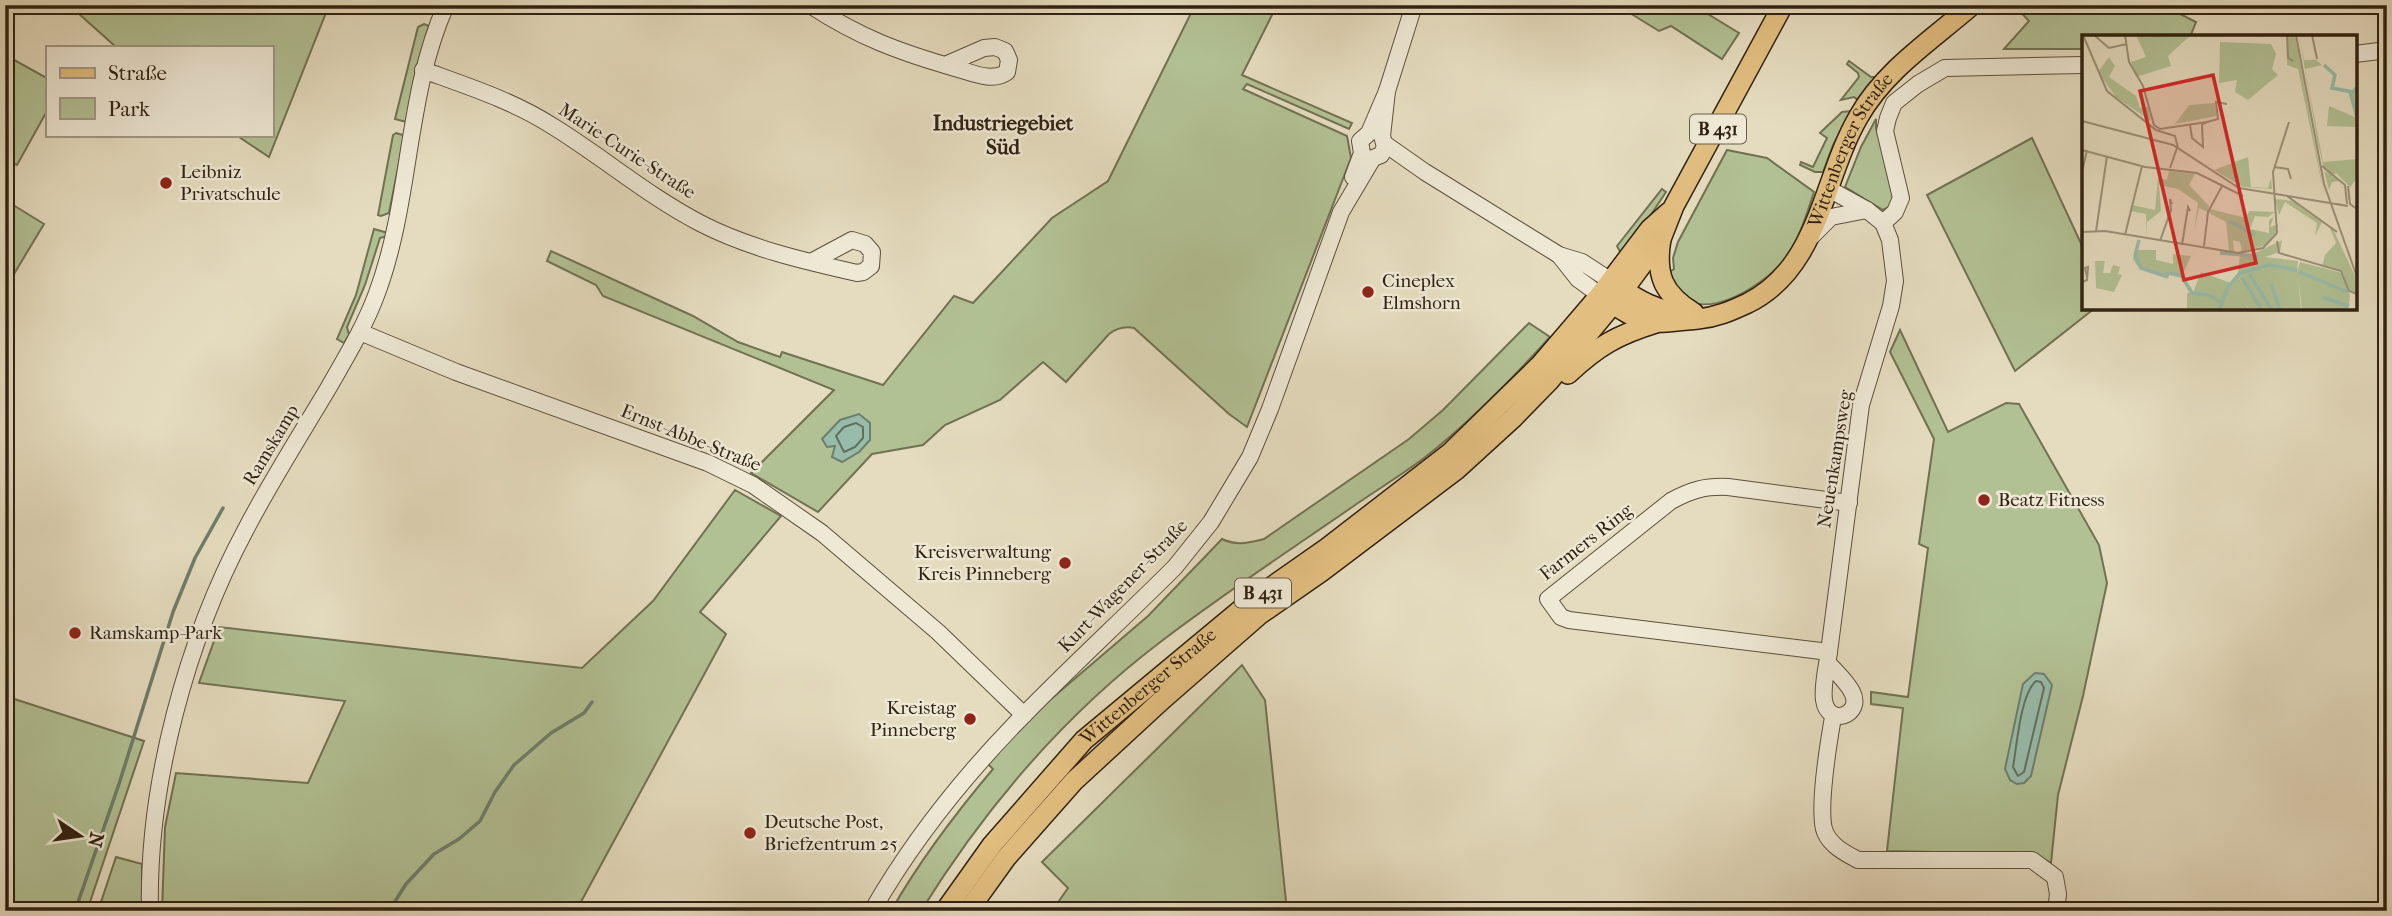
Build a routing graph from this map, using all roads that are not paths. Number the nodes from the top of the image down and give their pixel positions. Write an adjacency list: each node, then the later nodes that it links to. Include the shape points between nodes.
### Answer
1 (446, 5): 10 (street, Ramskamp)
2 (810, 5): 8 (street, via 895,51)
3 (1414, 5): 11 (street, Kurt-Wagener-Straße)
4 (1783, 5): 13 (main road, B 431)
5 (1972, 5): 12 (main road, Wittenberger Straße, via 1871,97 1846,140)
6 (2387, 51): 7 (street)
7 (2357, 54)
8 (945, 65)
9 (2082, 65): 15 (street, via 1945,68 1894,103 1885,131 1901,198)
10 (423, 70): 18 (street, Marie-Curie-Straße, via 523,109 700,223); 23 (street, Ramskamp, via 393,241)
11 (1375, 146): 19 (street, via 1559,255 1582,262); 27 (street, Kurt-Wagener-Straße, via 1345,205 1258,440 1218,512 1175,567)
12 (1827, 188): 14 (street); 17 (main road, Wittenberger Straße)
13 (1674, 206): 16 (main road, B 431); 19 (main road, B 431, via 1650,229)
14 (1867, 210): 15 (street); 17 (street, via 1831,217)
15 (1883, 223): 25 (street, Neuenkampsweg, via 1895,281 1861,405)
16 (1661, 239): 19 (main road, B 431); 21 (main road, via 1660,279 1680,304)
17 (1809, 239): 20 (main road, Wittenberger Straße, via 1781,280)
18 (811, 262)
19 (1612, 292): 21 (main road, Wittenberger Straße, via 1655,308); 22 (main road, Wittenberger Straße, via 1640,321); 24 (main road, Wittenberger Straße / B 431, via 1550,380); 31 (main road, Wittenberger Straße / B 431, via 1450,453 1250,602 1084,740 992,845)
20 (1742, 306): 21 (main road, Wittenberger Straße); 22 (main road, Wittenberger Straße, via 1715,317)
21 (1695, 314)
22 (1656, 323): 24 (main road, via 1600,347)
23 (360, 332): 27 (street, Ernst-Abbe-Straße, via 456,372 708,463 753,485 831,540); 29 (street, Ramskamp, via 246,528 210,604 168,747 153,848)
24 (1513, 418): 32 (main road, Wittenberger Straße / B 431, via 1456,470 1259,615 1153,708 1074,781 1006,858)
25 (1849, 503): 26 (street, Neuenkampsweg); 26 (street, Farmers Ring, via 1728,487 1691,490 1548,599 1561,617 1569,620)
26 (1828, 657): 28 (street, Neuenkampsweg, via 1824,700); 28 (street, via 1855,702 1851,712)
27 (1024, 715): 30 (street, Kurt-Wagener-Straße, via 948,802)
28 (1833, 717): 33 (street, Neuenkampsweg, via 1822,815 1825,833 1840,850 1858,860 2032,860 2055,877)
29 (150, 911)
30 (872, 911)
31 (945, 911)
32 (968, 911)
33 (2056, 911)

